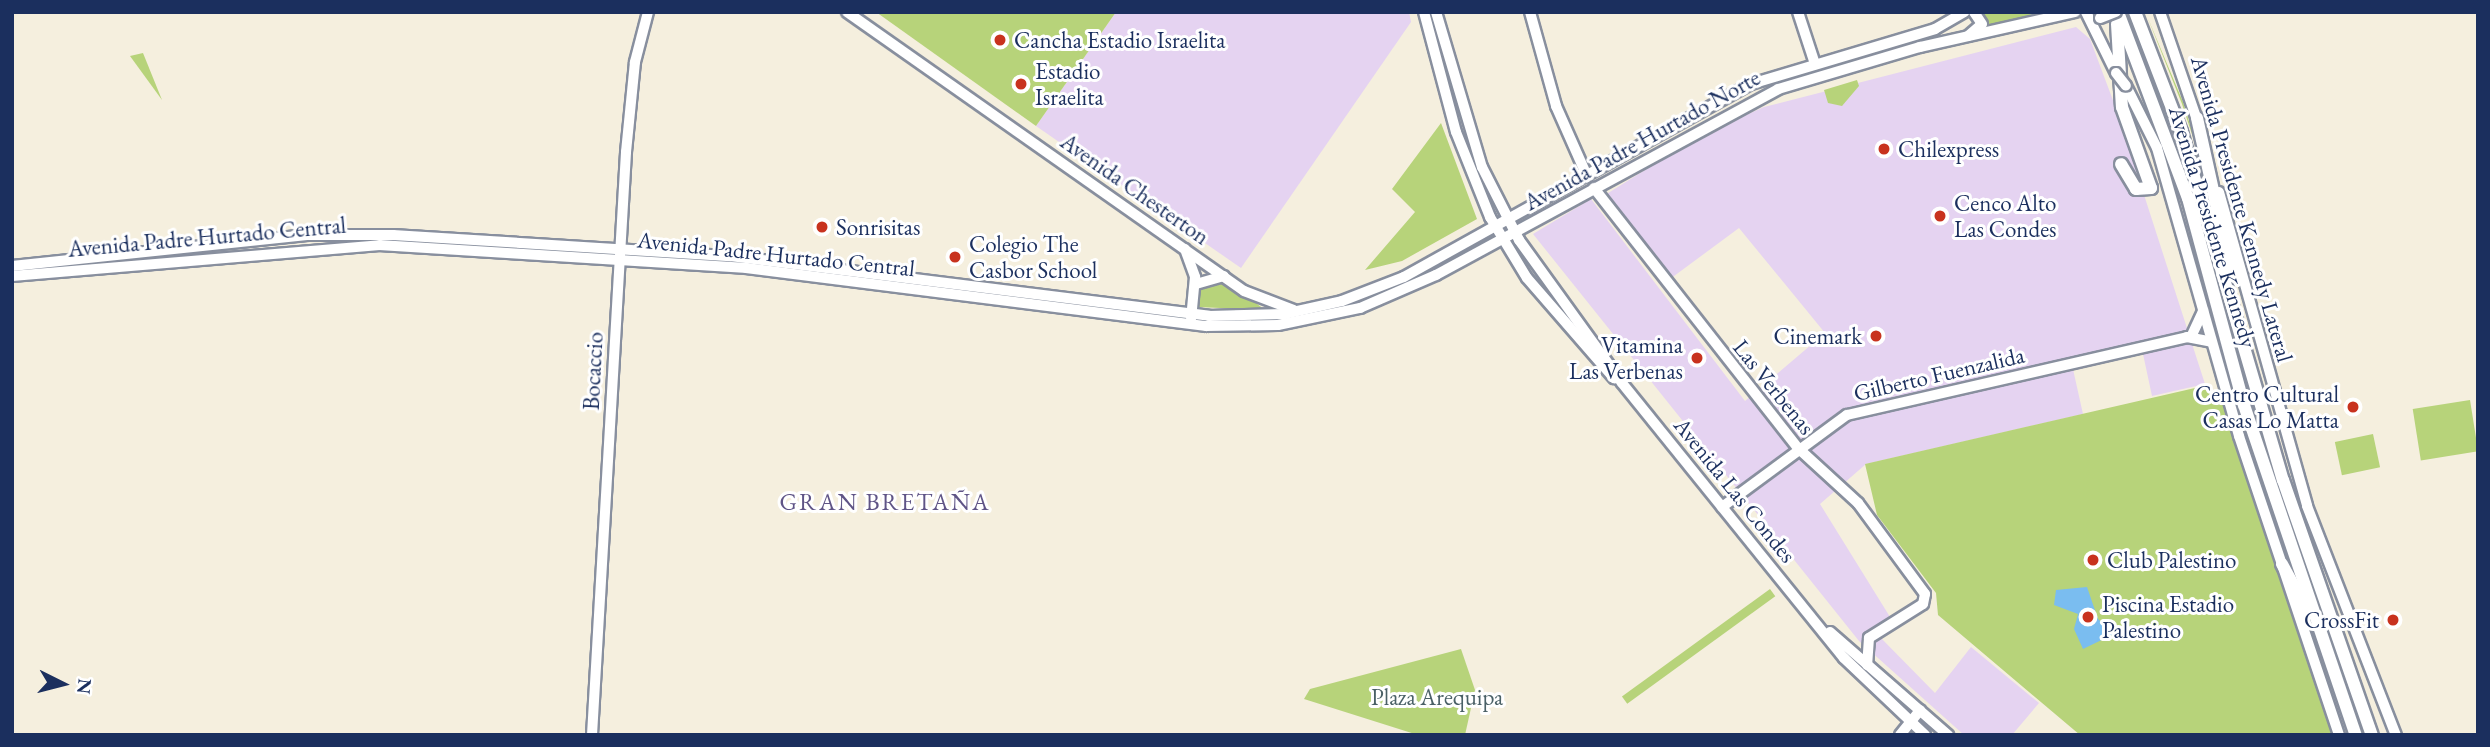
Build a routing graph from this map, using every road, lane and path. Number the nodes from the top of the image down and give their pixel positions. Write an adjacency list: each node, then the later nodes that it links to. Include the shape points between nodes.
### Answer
1 (648, 12): 28 (street, Bocaccio, via 633,74)
2 (847, 12): 27 (street, Avenida Chesterton)
3 (1424, 12): 24 (main road, Avenida Las Condes, via 1456,132)
4 (1436, 12): 23 (main road, Avenida Las Condes, via 1478,155)
5 (1530, 12): 21 (street, via 1556,106)
6 (1798, 12): 16 (street)
7 (1964, 12): 16 (main road, Avenida Padre Hurtado Norte, via 1935,29)
8 (1974, 12): 15 (main road, via 1981,26)
9 (2074, 12): 15 (main road, Avenida Padre Hurtado Norte)
10 (2086, 12): 14 (main road)
11 (2116, 12): 14 (main road, bridge); 20 (highway, via 2122,107 2151,188 2136,189); 44 (highway, Avenida Presidente Kennedy, via 2188,198 2244,405)
12 (2134, 12): 36 (highway, Avenida Presidente Kennedy, via 2176,118)
13 (2160, 12): 18 (main road, Avenida Presidente Kennedy Lateral)
14 (2096, 22): 34 (main road, bridge, via 2116,73 2157,148)
15 (1962, 39): 19 (main road, Avenida Padre Hurtado Norte, via 1778,89)
16 (1815, 64): 17 (main road, Avenida Padre Hurtado Norte, via 1752,84)
17 (1686, 118): 19 (main road); 21 (main road, Avenida Padre Hurtado Norte)
18 (2197, 118): 36 (highway); 55 (main road, Avenida Presidente Kennedy Lateral, via 2291,456)
19 (1681, 139): 22 (main road, Avenida Padre Hurtado Norte)
20 (2122, 164)
21 (1587, 176): 23 (main road, Avenida Padre Hurtado Norte)
22 (1594, 188): 25 (main road, Avenida Padre Hurtado Norte); 40 (street, Las Verbenas)
23 (1508, 220): 24 (main road, Avenida Padre Hurtado Central); 25 (main road, Avenida Las Condes)
24 (1496, 227): 26 (main road, Avenida Las Condes); 33 (main road, Avenida Padre Hurtado Central, via 1389,284)
25 (1515, 233): 26 (main road, Avenida Padre Hurtado Central); 39 (main road, Avenida Las Condes)
26 (1502, 240): 35 (main road, Avenida Padre Hurtado Central, via 1394,295 1332,316 1260,327); 39 (main road, Avenida Las Condes, via 1556,315)
27 (1180, 244): 31 (street, Avenida Chesterton); 32 (street)
28 (620, 253): 29 (main road, Avenida Padre Hurtado Central, via 343,234); 30 (main road, Avenida Padre Hurtado Central, via 323,245); 35 (main road, Avenida Padre Hurtado Central); 48 (street, Bocaccio)
29 (12, 266)
30 (12, 276)
31 (1224, 276): 32 (street); 33 (street, Avenida Chesterton, via 1262,302)
32 (1196, 284): 35 (street)
33 (1302, 310): 35 (main road, Avenida Padre Hurtado Central)
34 (2203, 311): 37 (street); 38 (main road)
35 (1191, 319)
36 (2238, 320): 54 (highway, Avenida Presidente Kennedy, via 2283,480)
37 (2191, 337): 38 (street, Gilberto Fuenzalida); 40 (street, Gilberto Fuenzalida, via 1852,414)
38 (2212, 342): 42 (main road)
39 (1622, 383): 41 (main road, Avenida Las Condes)
40 (1799, 449): 41 (street, Gilberto Fuenzalida); 45 (street, Las Verbenas, via 1864,511 1925,594 1923,604 1869,638)
41 (1722, 507): 43 (main road, Avenida Las Condes)
42 (2282, 564): 44 (highway); 52 (main road)
43 (1816, 622): 45 (main road, Avenida Las Condes); 47 (main road, Avenida Las Condes)
44 (2328, 651): 53 (highway, Avenida Presidente Kennedy)
45 (1867, 665): 46 (main road, Avenida Las Condes)
46 (1920, 710): 47 (street); 51 (main road, Avenida Las Condes)
47 (1910, 722): 49 (street); 50 (main road, Avenida Las Condes)
48 (592, 735)
49 (1900, 735)
50 (1925, 735)
51 (1948, 735)
52 (2339, 735)
53 (2356, 735)
54 (2372, 735)
55 (2396, 735)

